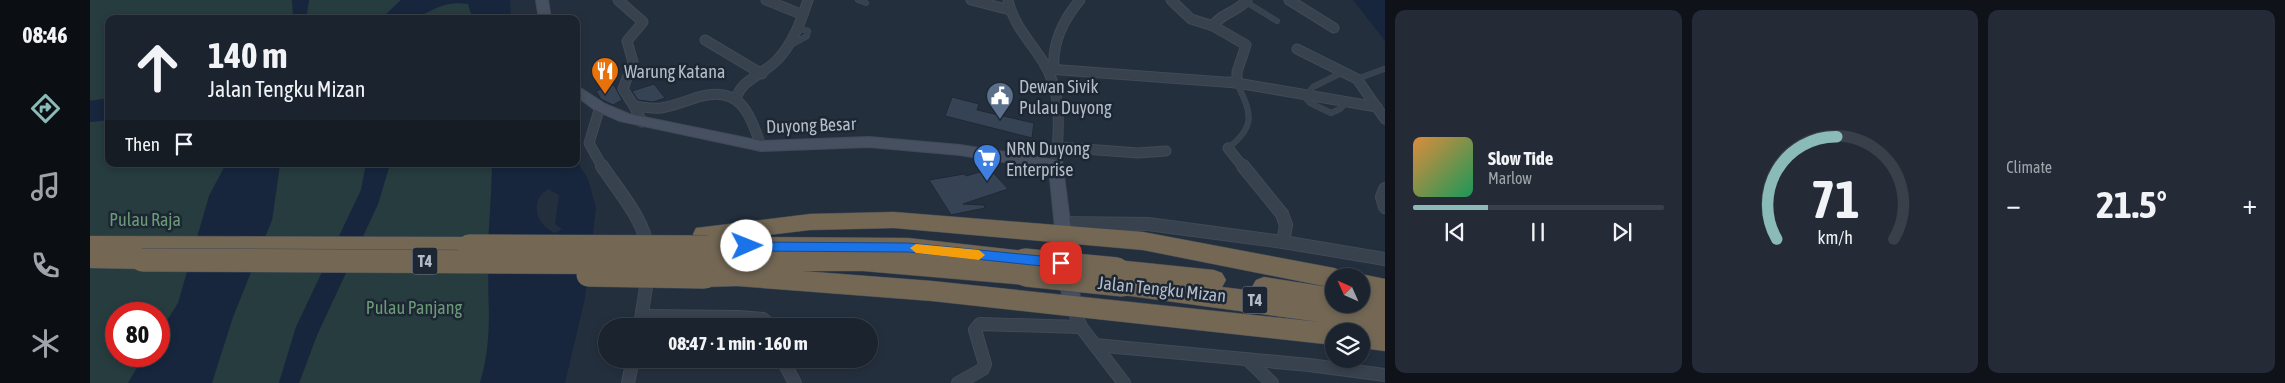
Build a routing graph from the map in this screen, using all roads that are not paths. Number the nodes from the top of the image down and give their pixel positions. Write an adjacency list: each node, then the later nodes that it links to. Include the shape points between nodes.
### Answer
1 (542, 0): 13 (street)
2 (618, 0): 29 (street, via 643,22 626,41 633,62 623,89)
3 (766, 0): 14 (street)
4 (808, 0): 14 (street)
5 (858, 0): 11 (lane)
6 (971, 0): 12 (street)
7 (1080, 0): 20 (street, via 1056,40)
8 (1172, 0): 16 (street, via 1191,19)
9 (1289, 0): 17 (street)
10 (1246, 1): 15 (lane); 16 (street, via 1237,11)
11 (866, 3)
12 (1009, 5): 20 (street)
13 (544, 15)
14 (803, 15): 23 (street, via 786,48)
15 (1277, 21)
16 (1212, 26): 25 (street, via 1246,45 1237,72)
17 (1334, 28)
18 (705, 40): 23 (street)
19 (1297, 49): 22 (street)
20 (1051, 69): 25 (street); 35 (street, via 1059,102)
21 (1384, 69): 24 (lane)
22 (1343, 72): 24 (street); 27 (lane, via 1313,87)
23 (762, 74): 28 (street, via 739,89)
24 (1357, 80): 31 (street)
25 (1237, 83): 27 (street); 36 (lane, via 1251,122 1243,136)
26 (580, 92): 30 (street, Duyong Besar)
27 (1305, 97): 31 (street)
28 (736, 99): 29 (street, via 713,94 659,108); 34 (street, via 753,123)
29 (634, 106): 33 (street)
30 (600, 107): 33 (street, Duyong Besar); 56 (street, via 589,143 592,153 646,236 649,258)
31 (1377, 107): 32 (street)
32 (1385, 119)
33 (642, 122): 34 (street, Duyong Besar)
34 (761, 146): 38 (street, Duyong Besar, via 869,142 960,150)
35 (1058, 147): 37 (street, via 1138,153); 38 (street)
36 (1228, 148): 42 (street, via 1282,214 1286,225)
37 (1166, 151)
38 (1056, 165): 41 (street)
39 (1385, 188): 40 (street, via 1382,197)
40 (1385, 207)
41 (1063, 228): 42 (street, via 1148,224); 45 (highway, via 894,220 810,222); 48 (highway); 55 (street)
42 (1283, 242): 46 (street)
43 (90, 244): 44 (highway, T4)
44 (148, 252): 45 (highway, T4, bridge, via 469,246); 45 (highway, T4, bridge, via 504,261 590,276); 47 (highway, T4)
45 (706, 255): 49 (highway, Jalan Tengku Mizan / T4, bridge, via 1025,268); 55 (highway, via 736,276 837,283)
46 (1385, 259)
47 (90, 260)
48 (1325, 276)
49 (1120, 277): 52 (highway, Jalan Tengku Mizan / T4, via 1181,275); 59 (highway, Jalan Tengku Mizan / T4)
50 (1370, 286): 51 (highway)
51 (1385, 289)
52 (1325, 297)
53 (1370, 304): 54 (highway)
54 (1385, 306)
55 (1076, 316): 60 (highway); 63 (street); 70 (street, via 980,324 975,330 985,364 983,369)
56 (641, 318)
57 (714, 318): 58 (street)
58 (750, 318)
59 (1385, 322)
60 (1325, 333)
61 (1370, 338): 62 (highway)
62 (1385, 340)
63 (1095, 345): 64 (street); 71 (street)
64 (1246, 359): 67 (street); 72 (street)
65 (631, 368): 68 (street)
66 (787, 368): 69 (street)
67 (1385, 376)
68 (628, 383)
69 (795, 383)
70 (958, 383)
71 (1124, 383)
72 (1272, 383)

